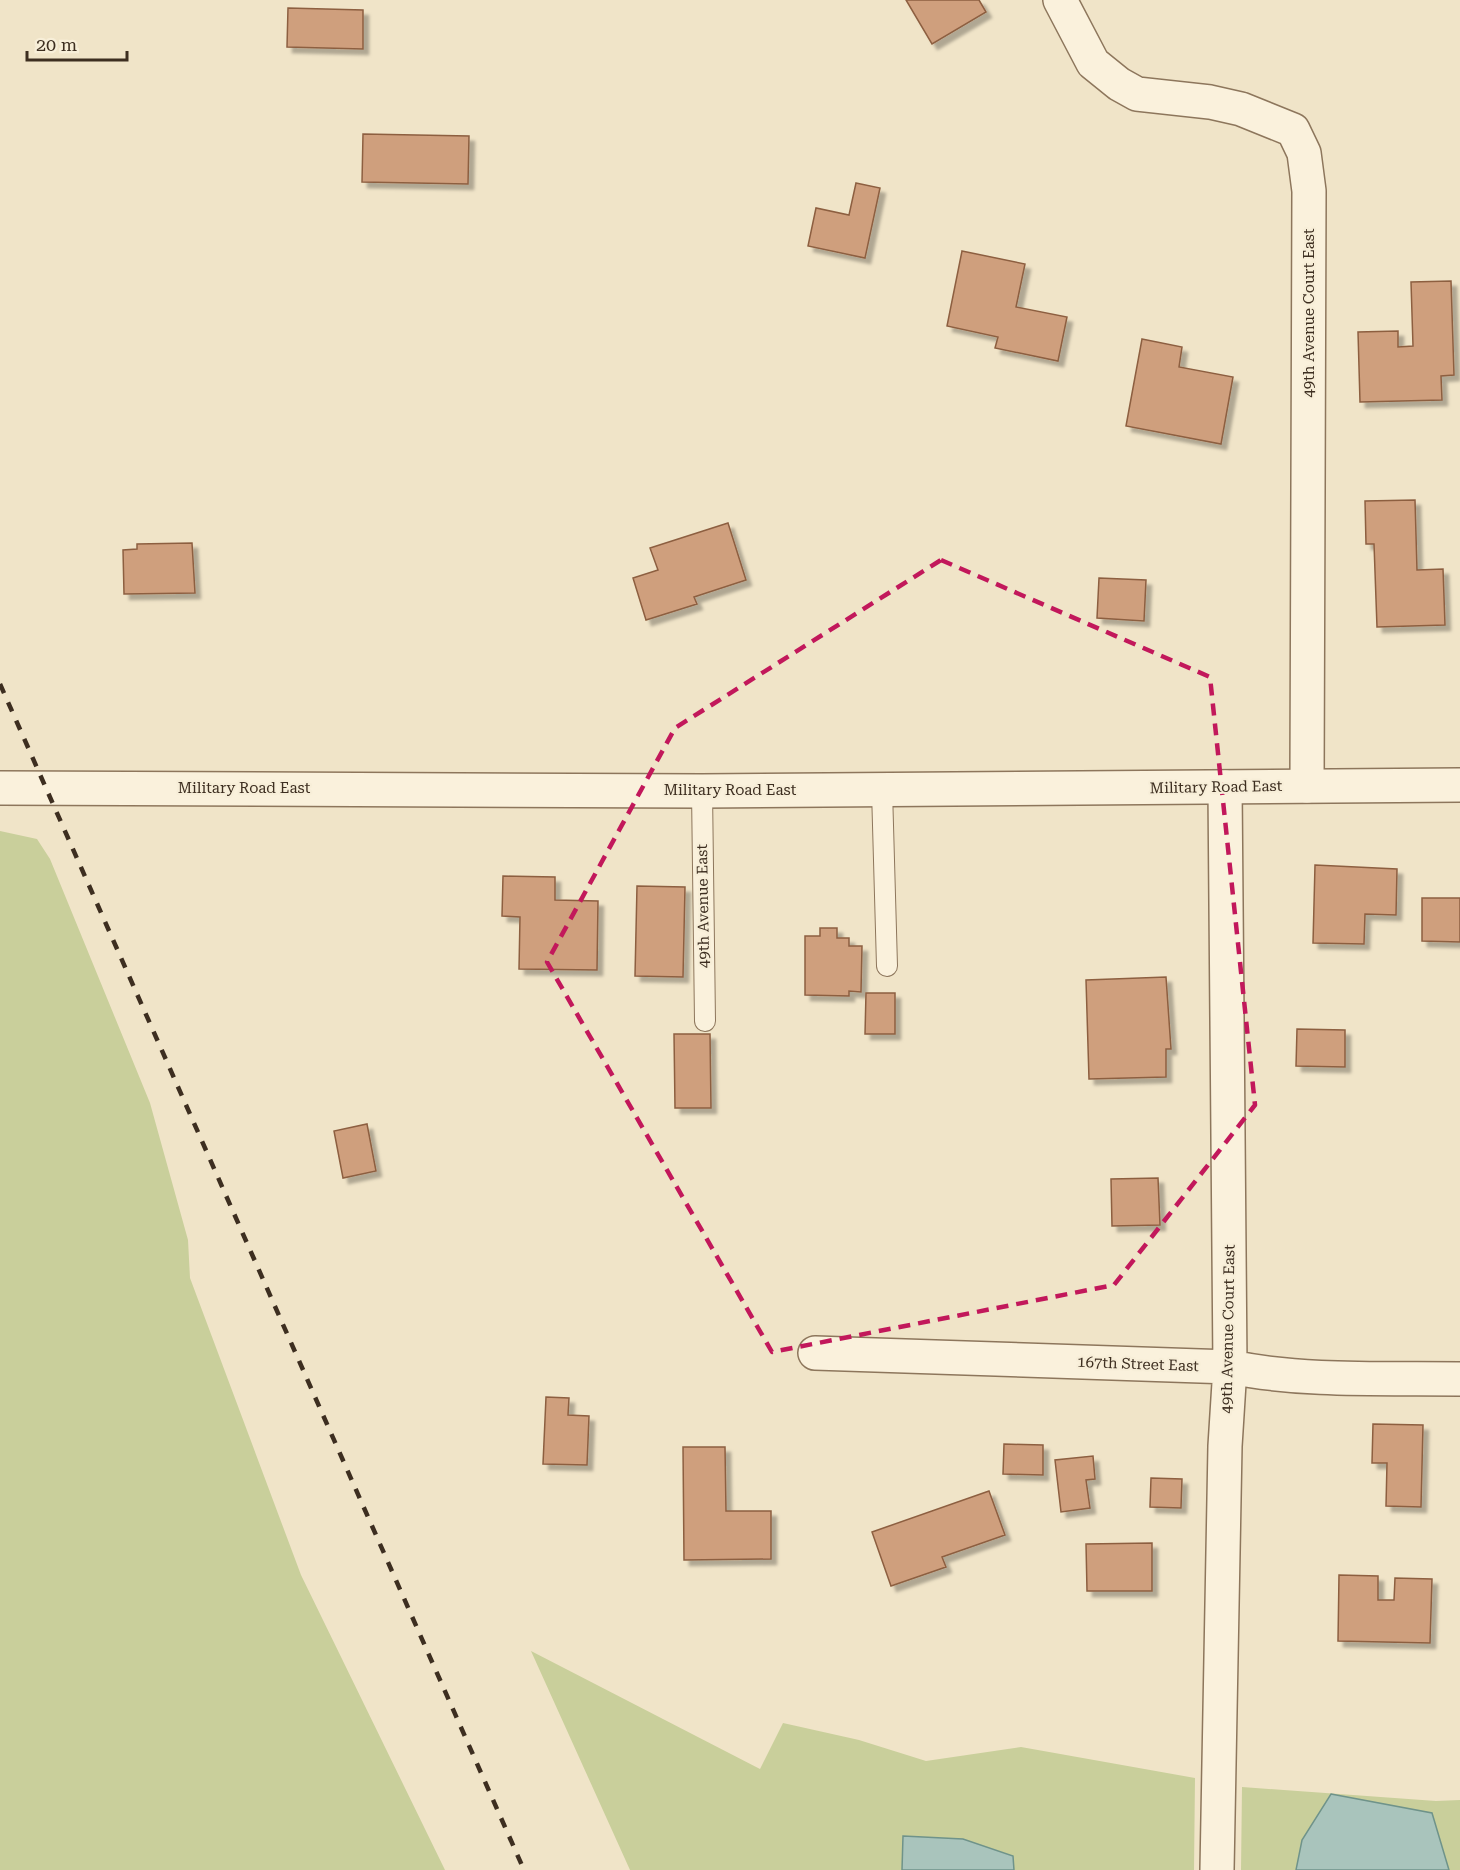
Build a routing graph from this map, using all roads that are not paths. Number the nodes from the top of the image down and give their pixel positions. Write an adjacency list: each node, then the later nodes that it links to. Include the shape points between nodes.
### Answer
1 (1060, 0): 3 (street, 49th Avenue Court East, via 1093,63 1119,84 1137,94 1210,102 1265,117 1293,130 1304,153 1309,191)
2 (1460, 785): 3 (street, Military Road East)
3 (1307, 786): 5 (street, Military Road East)
4 (0, 788): 7 (street, Military Road East)
5 (1225, 788): 6 (street, Military Road East); 11 (street, 49th Avenue Court East)
6 (882, 790): 7 (street, Military Road East); 8 (lane)
7 (702, 791): 9 (lane, 49th Avenue East)
8 (887, 966)
9 (705, 1021)
10 (815, 1353): 11 (street, 167th Street East)
11 (1230, 1367): 12 (street, 167th Street East, via 1349,1378); 13 (street, 49th Avenue Court East)
12 (1460, 1379)
13 (1217, 1870)

